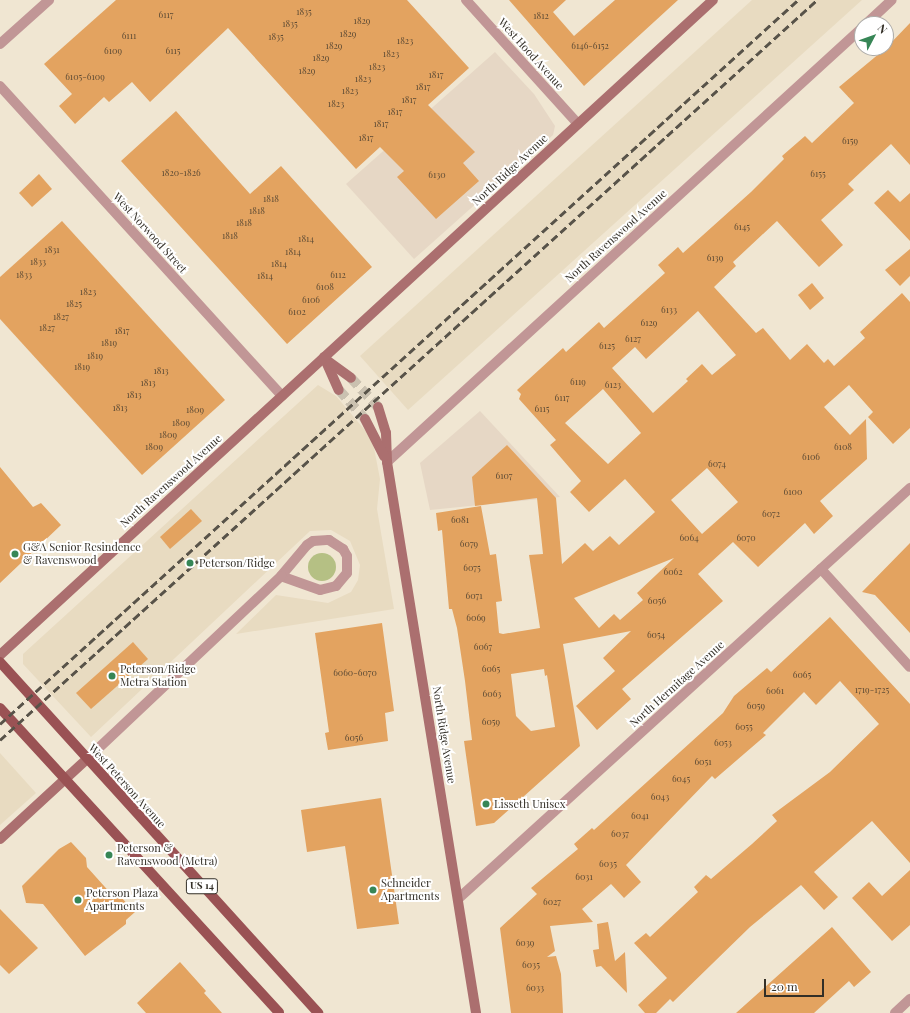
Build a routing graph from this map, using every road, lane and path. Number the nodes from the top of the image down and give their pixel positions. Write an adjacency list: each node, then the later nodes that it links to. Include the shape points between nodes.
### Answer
1 (49, 0): 7 (street)
2 (466, 0): 9 (street, West Hood Avenue)
3 (713, 0): 9 (main road, North Ridge Avenue)
4 (892, 0): 5 (street)
5 (875, 16)
6 (854, 35): 16 (street, North Ravenswood Avenue)
7 (0, 44)
8 (0, 86): 13 (street, West Norwood Street)
9 (578, 124): 10 (main road, North Ridge Avenue)
10 (324, 358): 11 (main road); 12 (main road); 13 (main road, North Ravenswood Avenue)
11 (351, 378)
12 (338, 390)
13 (282, 396): 20 (main road, North Ravenswood Avenue)
14 (378, 407): 16 (main road, North Ridge Avenue, via 386,433)
15 (365, 418): 16 (main road, North Ridge Avenue)
16 (387, 462): 27 (main road, North Ridge Avenue)
17 (910, 488): 18 (street, North Hermitage Avenue)
18 (821, 569): 22 (street); 27 (street, North Hermitage Avenue)
19 (281, 576): 19 (street, via 320,590 329,589 340,583 347,573 347,556 343,549 329,540 313,541); 24 (street)
20 (0, 655)
21 (0, 662): 24 (main road, West Peterson Avenue / US 14)
22 (910, 667)
23 (0, 708): 25 (main road, US 14)
24 (87, 759): 25 (main road); 30 (main road, West Peterson Avenue / US 14)
25 (65, 780): 26 (main road); 29 (main road, US 14)
26 (0, 839)
27 (459, 898): 31 (main road, North Ridge Avenue)
28 (910, 999): 32 (street)
29 (279, 1013)
30 (318, 1013)
31 (476, 1013)
32 (895, 1013)

